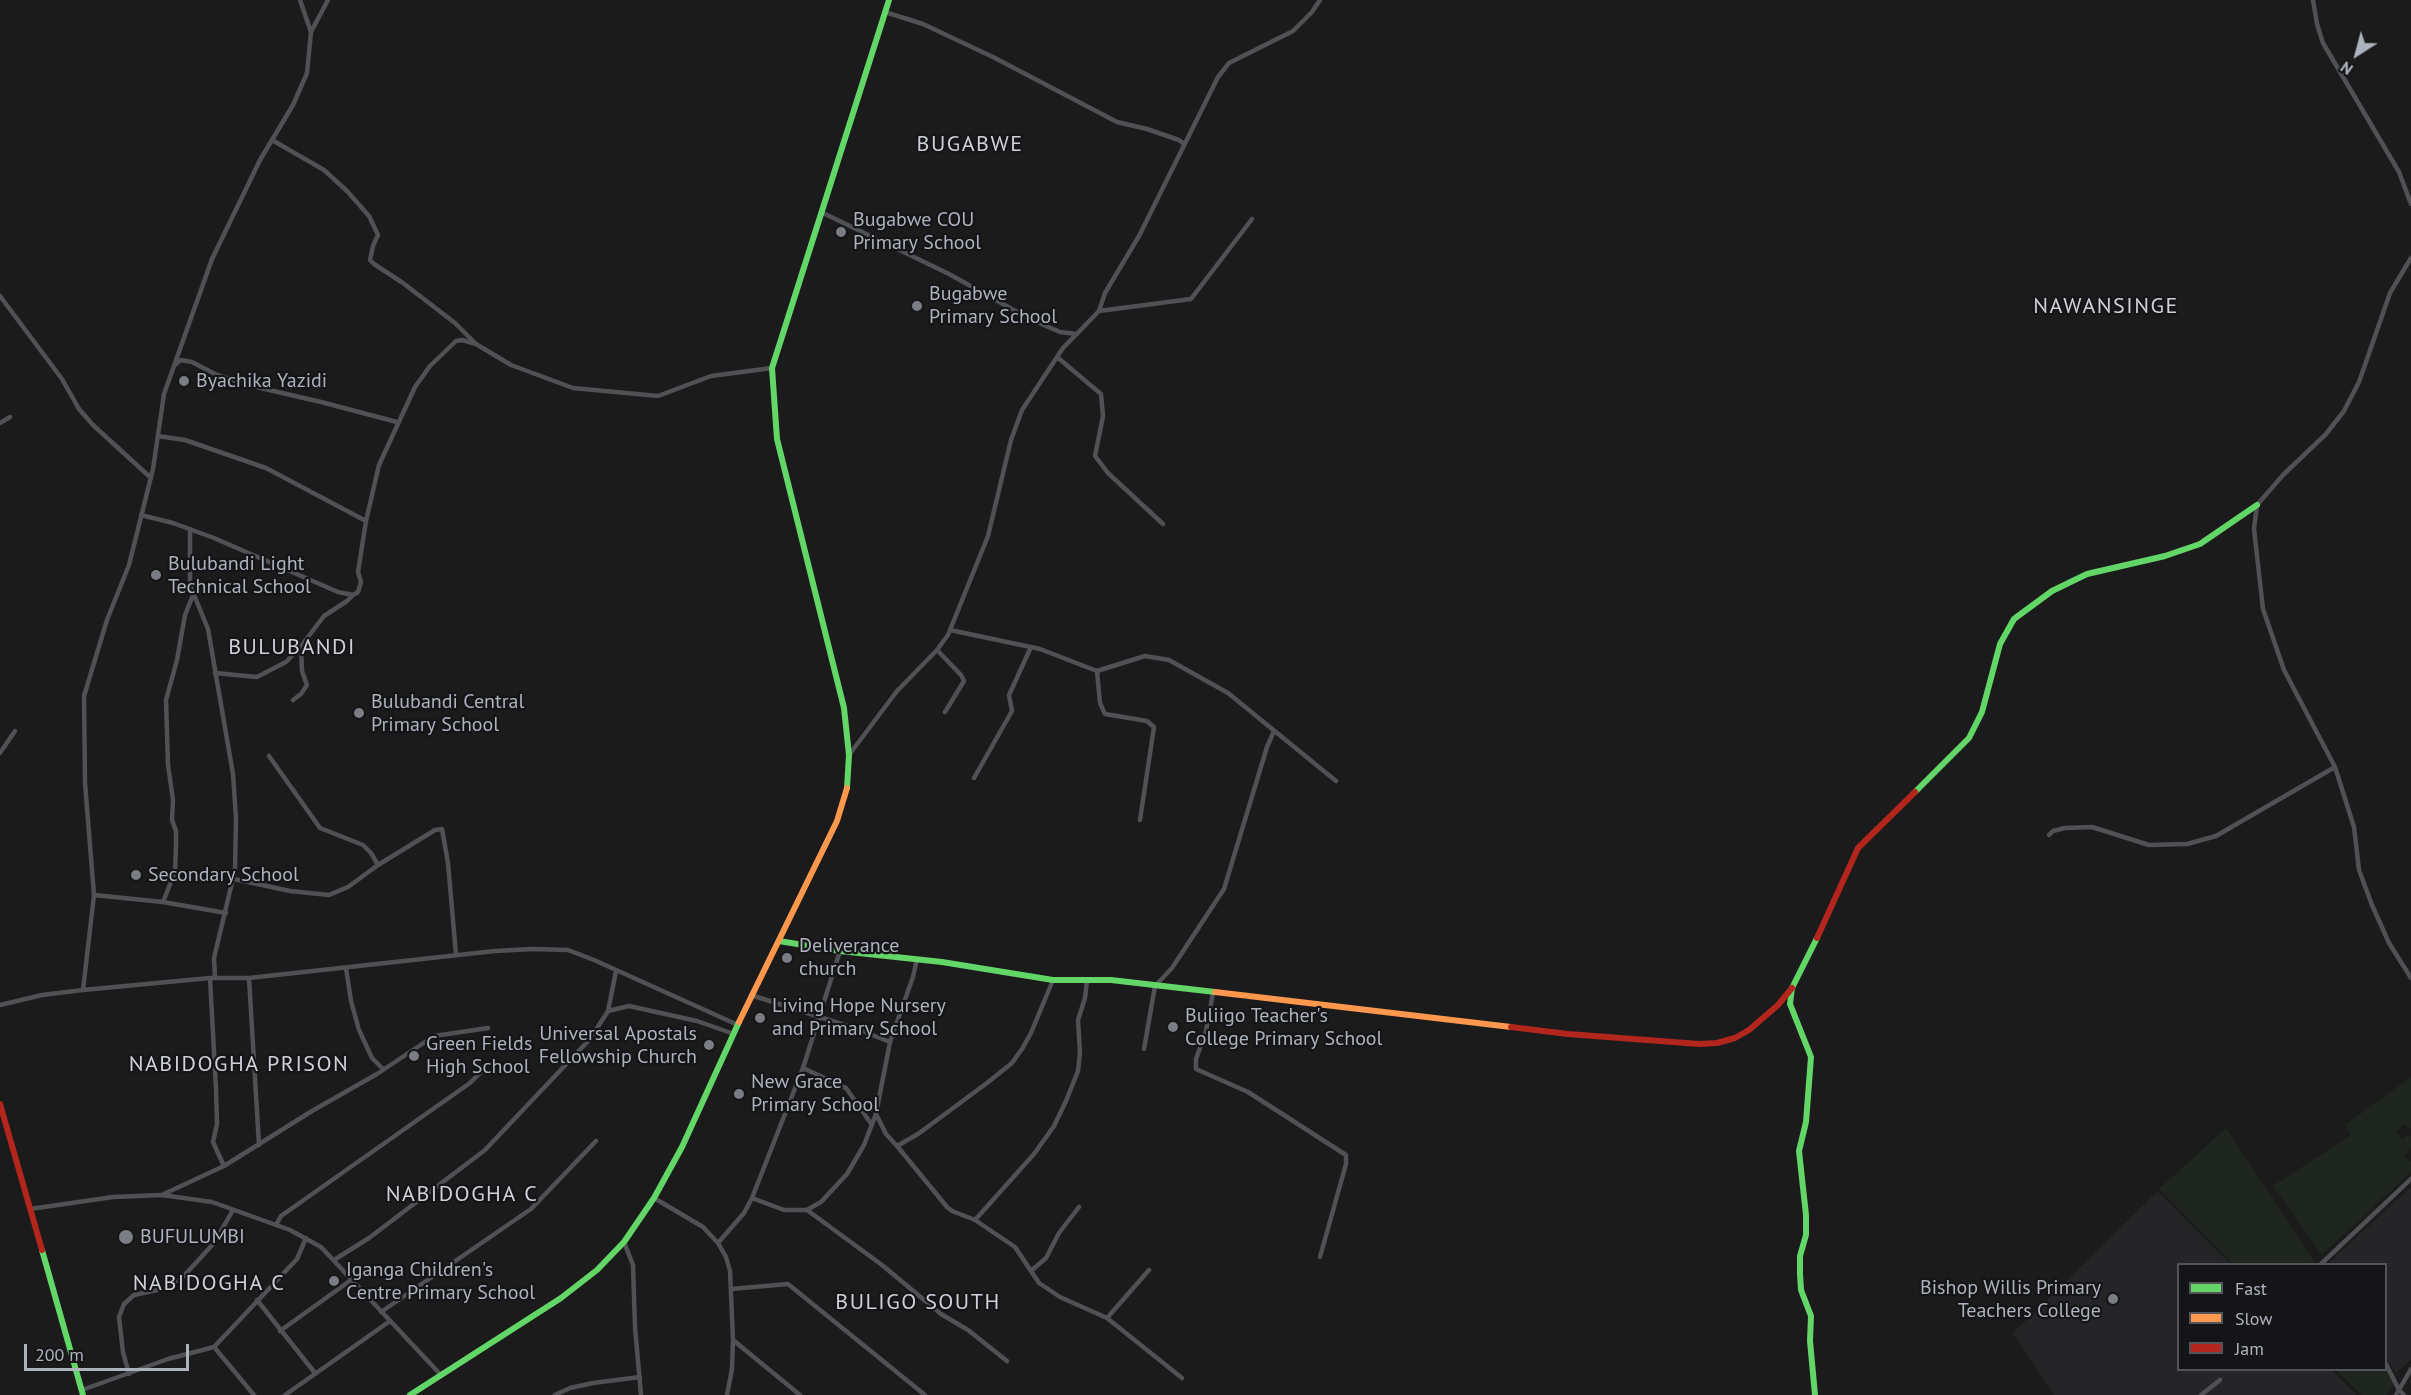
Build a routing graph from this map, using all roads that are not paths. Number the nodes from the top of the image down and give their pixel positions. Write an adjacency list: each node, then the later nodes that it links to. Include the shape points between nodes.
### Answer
1 (300, 0): 7 (street)
2 (328, 0): 7 (street)
3 (889, 0): 6 (street)
4 (1320, 0): 9 (street, via 1293,31 1229,63)
5 (2313, 0): 10 (street, via 2323,43 2399,172)
6 (885, 12): 9 (street, via 923,24 993,57 1117,122 1148,129); 11 (street)
7 (311, 32): 8 (street, via 307,73)
8 (272, 140): 17 (street, via 324,170 347,191 369,216 378,235 370,260 455,323); 19 (street, via 212,259)
9 (1184, 144): 15 (street, via 1140,236 1105,292)
10 (2411, 204)
11 (823, 213): 16 (street, via 949,274 1028,318 1060,332); 20 (street)
12 (1252, 219): 15 (street, via 1191,299)
13 (2411, 258): 26 (street, via 2390,293 2359,382 2344,411)
14 (0, 296): 25 (street, via 62,379 79,409)
15 (1099, 311): 16 (street)
16 (1077, 334): 18 (street)
17 (476, 344): 20 (street, via 511,364 573,388 658,396 711,376); 22 (street, via 456,341 446,349 415,387)
18 (1057, 357): 29 (street, via 1101,394 1103,416 1095,456); 33 (street, via 1015,425 988,536)
19 (174, 365): 22 (street, via 181,360 192,362 252,387); 24 (street, via 164,394)
20 (772, 368): 44 (street, via 777,439 844,708)
21 (10, 417): 23 (street)
22 (397, 422): 28 (street, via 378,465)
23 (0, 423)
24 (158, 436): 25 (street); 28 (street, via 185,440 266,468)
25 (151, 478): 27 (street)
26 (2257, 505): 46 (street, via 2254,529 2263,609 2284,670); 68 (street, via 2200,544 2087,574 2052,591 2014,619 2000,644 1982,712 1968,738 1858,848)
27 (141, 515): 30 (street); 53 (street, via 129,565 84,696 85,783)
28 (366, 521): 32 (street, via 358,572 361,582)
29 (1163, 524)
30 (190, 529): 31 (street); 32 (street)
31 (194, 594): 38 (street, via 208,629); 54 (street, via 185,615 166,700 176,846 175,872)
32 (353, 595): 34 (street, via 324,616)
33 (950, 630): 35 (street); 36 (street)
34 (301, 646): 38 (street, via 286,662 257,678); 39 (street, via 307,685)
35 (1031, 647): 37 (street); 47 (street, via 1009,694 1012,711)
36 (937, 650): 40 (street, via 964,681); 44 (street, via 897,691)
37 (1097, 671): 42 (street, via 1144,657 1169,660 1228,693); 49 (street, via 1105,714 1147,721 1154,727)
38 (216, 673): 52 (street, via 233,774)
39 (293, 700)
40 (945, 712)
41 (15, 731): 43 (street)
42 (1274, 731): 48 (street); 67 (street, via 1224,889 1172,968)
43 (0, 753)
44 (849, 755): 56 (street, via 848,784 837,820)
45 (269, 756): 51 (street, via 320,828 363,845)
46 (2335, 767): 50 (street, via 2216,836 2187,844 2149,845 2091,827 2065,828); 64 (street, via 2372,905)
47 (974, 778)
48 (1336, 781)
49 (1140, 820)
50 (2049, 835)
51 (378, 866): 52 (street, via 329,895); 58 (street, via 442,829)
52 (234, 879): 55 (street)
53 (94, 895): 54 (street); 69 (street)
54 (163, 902): 55 (street)
55 (226, 913): 62 (street)
56 (779, 941): 57 (street); 71 (street)
57 (840, 951): 59 (street); 74 (street)
58 (456, 955): 60 (street); 61 (street, via 568,950)
59 (917, 960): 65 (street); 78 (street)
60 (346, 968): 63 (street); 81 (street, via 359,1030 372,1058)
61 (616, 971): 73 (street); 75 (street)
62 (212, 978): 63 (street); 69 (street); 89 (street, via 217,1124 213,1142)
63 (249, 978): 87 (street)
64 (2411, 978)
65 (1053, 980): 66 (street); 88 (street, via 1031,1033 1012,1063)
66 (1087, 980): 67 (street); 98 (street, via 1078,1020 1078,1071 1066,1101 1034,1154)
67 (1155, 986): 70 (street); 79 (street)
68 (1792, 988): 70 (street, via 1749,1030 1735,1038 1699,1044 1568,1034); 136 (street, via 1790,1004 1811,1057 1806,1122 1799,1152 1806,1215 1800,1274 1811,1316)
69 (83, 990): 72 (street)
70 (1214, 993): 103 (street, via 1196,1069 1248,1092 1346,1155)
71 (751, 995): 74 (street); 75 (street)
72 (0, 1005)
73 (608, 1011): 77 (street, via 629,1006 697,1021); 104 (street, via 590,1039 485,1150)
74 (821, 1017): 78 (street); 80 (street)
75 (738, 1025): 77 (street)
76 (488, 1028): 81 (street, via 434,1036)
77 (734, 1034): 92 (street, via 682,1148)
78 (890, 1042): 84 (street)
79 (1144, 1049)
80 (803, 1068): 85 (street, via 846,1088); 93 (street)
81 (383, 1069): 87 (street)
82 (483, 1070): 99 (street, via 462,1089 281,1216)
83 (0, 1104): 95 (street)
84 (876, 1114): 85 (street); 88 (street)
85 (872, 1125): 97 (street, via 847,1173 821,1202)
86 (596, 1141): 111 (street, via 531,1209)
87 (259, 1145): 89 (street)
88 (897, 1146): 98 (street, via 946,1207)
89 (224, 1166): 91 (street)
90 (2411, 1179): 105 (street)
91 (162, 1195): 95 (street, via 113,1197); 96 (street, via 212,1202)
92 (654, 1198): 101 (street); 102 (street, via 703,1227)
93 (752, 1198): 97 (street, via 784,1210); 102 (street, via 744,1214)
94 (1079, 1207): 107 (street, via 1046,1258)
95 (30, 1209): 127 (street)
96 (233, 1210): 99 (street); 121 (street, via 214,1243 182,1278 167,1288 134,1295 124,1304 119,1317)
97 (807, 1210): 117 (street)
98 (975, 1220): 107 (street, via 1015,1247)
99 (276, 1225): 100 (street)
100 (306, 1238): 104 (street); 110 (street, via 297,1259)
101 (624, 1242): 122 (street, via 570,1292); 123 (street, via 633,1264)
102 (718, 1243): 109 (street, via 728,1264)
103 (1320, 1257)
104 (334, 1260): 108 (street)
105 (2322, 1263)
106 (1149, 1270): 112 (street)
107 (1030, 1271): 112 (street, via 1039,1283 1060,1297)
108 (351, 1280): 111 (street); 114 (street)
109 (731, 1289): 115 (street); 135 (street, via 788,1284)
110 (257, 1300): 114 (street); 116 (street)
111 (381, 1312): 113 (street)
112 (1107, 1318): 124 (street)
113 (390, 1321): 120 (street); 122 (street)
114 (280, 1331): 120 (street)
115 (733, 1340): 128 (street); 134 (street)
116 (214, 1347): 121 (street); 129 (street)
117 (1007, 1362)
118 (2387, 1368): 126 (street)
119 (2411, 1369): 126 (street)
120 (315, 1373): 130 (street)
121 (129, 1374): 127 (street)
122 (440, 1374): 131 (street)
123 (640, 1377): 132 (street, via 593,1383); 133 (street)
124 (1182, 1378)
125 (2220, 1380): 137 (street)
126 (2398, 1392): 138 (street)
127 (83, 1393)
128 (796, 1394)
129 (254, 1395)
130 (285, 1395)
131 (410, 1395)
132 (555, 1395)
133 (641, 1395)
134 (727, 1395)
135 (925, 1395)
136 (1815, 1395)
137 (2201, 1395)
138 (2404, 1395)

